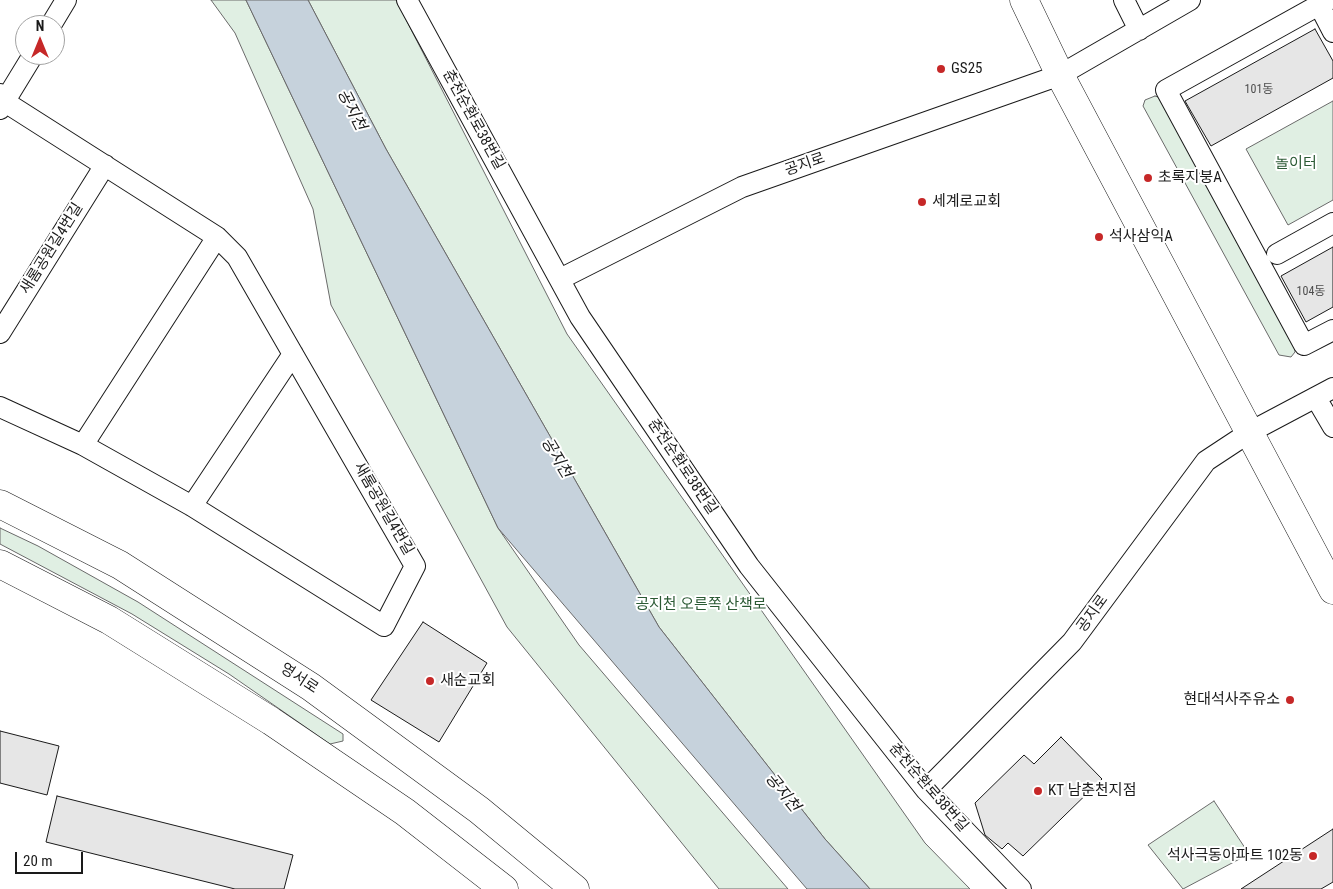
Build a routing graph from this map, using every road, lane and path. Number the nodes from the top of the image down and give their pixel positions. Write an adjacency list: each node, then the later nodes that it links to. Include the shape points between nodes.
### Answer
1 (66, 0): 7 (street)
2 (407, 0): 17 (street, 춘천순환로38번길)
3 (1024, 0): 11 (street)
4 (1124, 0): 8 (street)
5 (1190, 0): 8 (street, 공지로)
6 (1323, 3): 9 (street); 18 (street, via 1166,90 1304,345)
7 (57, 15)
8 (1139, 30): 11 (street, 공지로)
9 (1333, 32)
10 (26, 65): 12 (street)
11 (1060, 75): 17 (street, 공지로, via 742,187); 24 (street)
12 (2, 102): 13 (street, 새롬공원길4번길)
13 (105, 165): 15 (street, 새롬공원길4번길); 19 (street, 새롬공원길4번길)
14 (1333, 223): 16 (street)
15 (216, 237): 20 (street, 새롬공원길4번길, via 237,257); 25 (street)
16 (1277, 254)
17 (560, 279): 30 (street, 춘천순환로38번길, via 580,317 750,566)
18 (1333, 330)
19 (0, 333)
20 (293, 354): 27 (street); 27 (street, 새롬공원길4번길, via 415,566 384,626)
21 (1324, 393): 23 (street); 24 (street, 공지로)
22 (0, 407): 25 (street, 새롬공원길4번길)
23 (1333, 427)
24 (1250, 432): 29 (street); 30 (street, 공지로, via 1206,461 1072,642)
25 (84, 445): 27 (street, 새롬공원길4번길)
26 (0, 504): 31 (street, 영서로, via 120,565 311,687 479,810)
27 (192, 506)
28 (0, 564): 32 (street, via 109,620 271,721 405,812)
29 (1333, 590)
30 (926, 790): 34 (street, 춘천순환로38번길)
31 (541, 876): 33 (street, 영서로)
32 (504, 889)
33 (575, 889)
34 (1021, 889)

